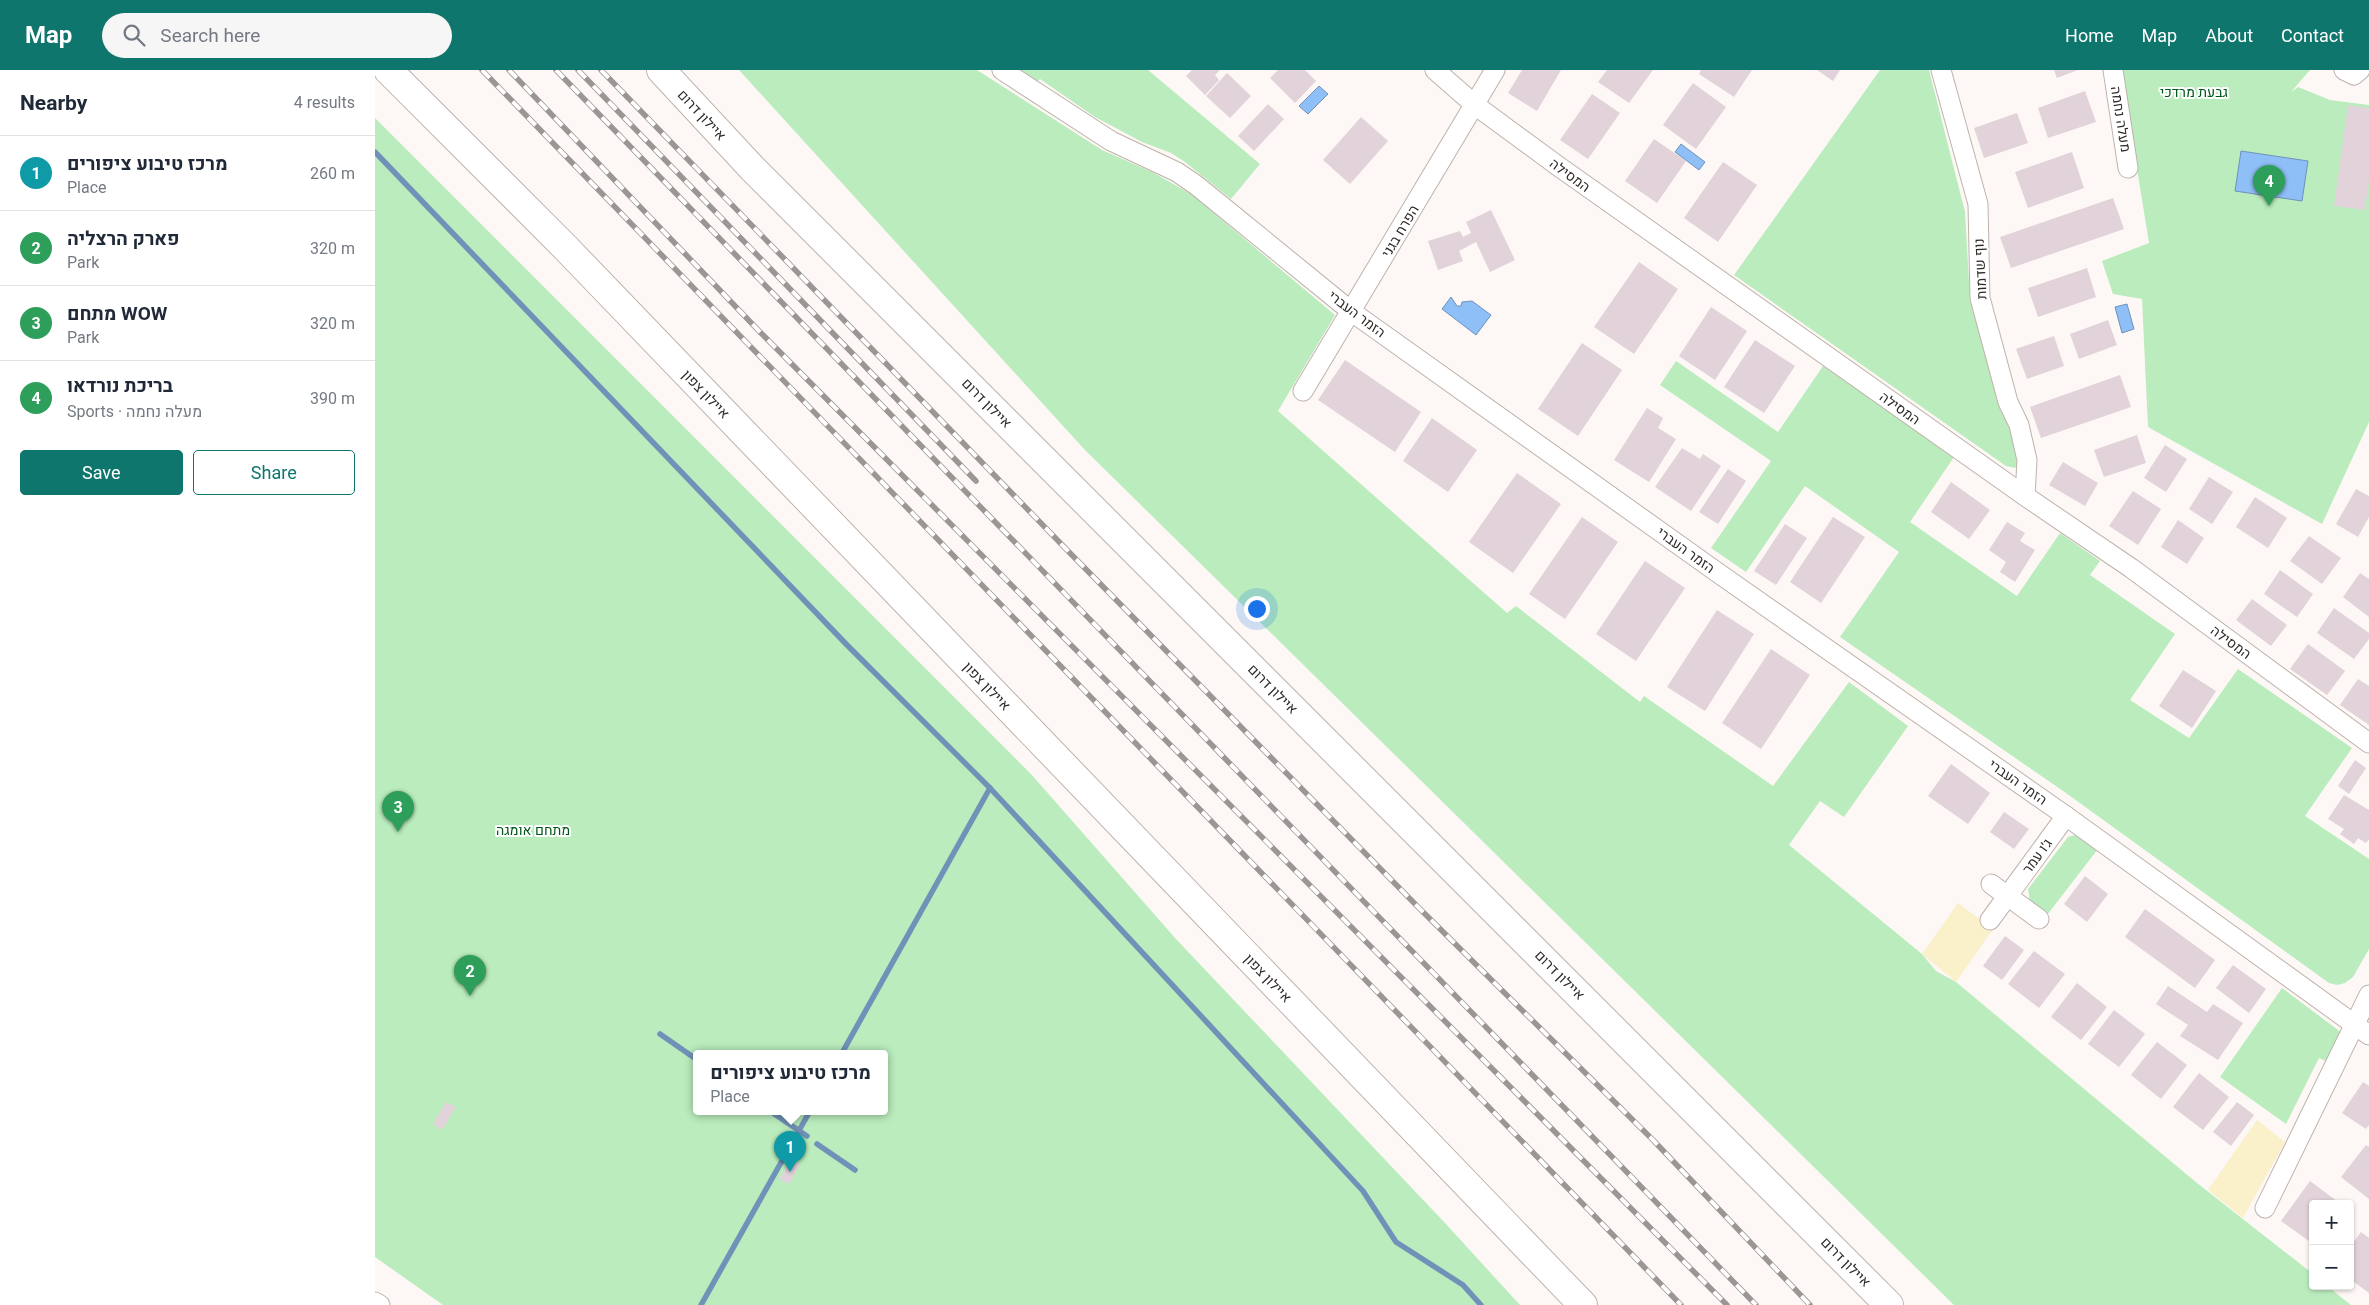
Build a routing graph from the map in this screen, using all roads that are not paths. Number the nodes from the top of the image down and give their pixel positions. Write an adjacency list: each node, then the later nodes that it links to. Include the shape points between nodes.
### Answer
1 (388, 70): 26 (highway, איילון צפון, via 563,246)
2 (661, 70): 27 (highway, איילון דרום, via 752,168)
3 (1002, 70): 12 (street, הזמר העברי, via 1111,141 1177,172)
4 (1435, 70): 10 (street, המסילה)
5 (1495, 70): 10 (street, הפרח בגני)
6 (1941, 70): 14 (street, נוף שדמות, via 1978,204 1980,298 2027,460)
7 (2113, 70): 11 (street, מעלה נחמה)
8 (2344, 70): 9 (street, via 2354,74)
9 (2360, 70)
10 (1475, 105): 12 (street, הפרח בגני); 14 (street, המסילה)
11 (2128, 168)
12 (1352, 312): 13 (street, הפרח בגני); 16 (street, הזמר העברי)
13 (1303, 391)
14 (2025, 496): 15 (street, המסילה, via 2131,568)
15 (2369, 743)
16 (2066, 816): 18 (street, ג׳ו עמר); 22 (street, הזמר העברי)
17 (1991, 884): 18 (street)
18 (2007, 896): 19 (street, ג׳ו עמר); 20 (street)
19 (1990, 920)
20 (2039, 920)
21 (2369, 995): 22 (street)
22 (2362, 1029): 23 (street)
23 (2265, 1208)
24 (375, 1302): 25 (street)
25 (380, 1305)
26 (1583, 1305)
27 (1889, 1305)

